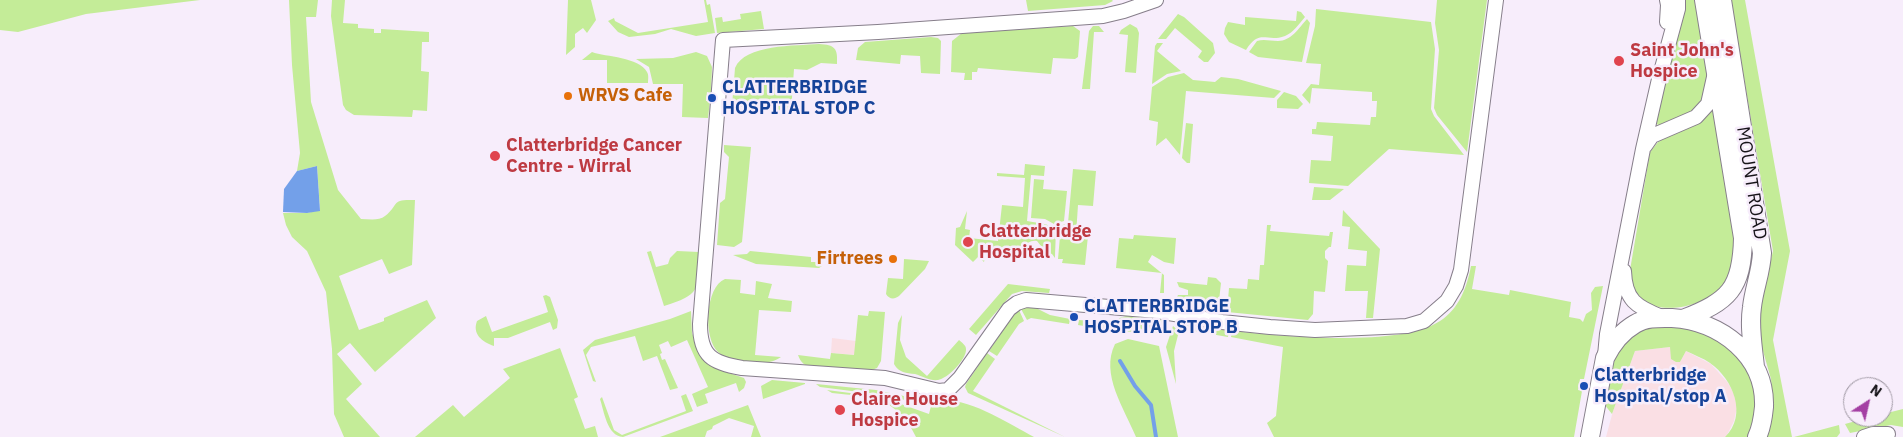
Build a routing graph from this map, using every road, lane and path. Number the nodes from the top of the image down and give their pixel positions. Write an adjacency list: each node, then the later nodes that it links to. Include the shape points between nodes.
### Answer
1 (1156, 0): 2 (street, via 1103,16 723,40 700,324 703,348 722,364 742,368 885,378 944,390 954,386 1009,309 1026,300 1157,311 1222,322 1315,330 1407,326 1424,321 1447,301 1460,270)
2 (1496, 0)
3 (1667, 0): 8 (street)
4 (1678, 0): 8 (street)
5 (1704, 0): 7 (main road, MOUNT ROAD)
6 (1722, 0): 14 (main road, MOUNT ROAD, via 1762,253 1750,326)
7 (1715, 67): 9 (street, via 1708,104 1696,117 1652,136); 12 (main road, MOUNT ROAD, via 1744,238 1743,259 1739,276 1722,300 1709,309)
8 (1658, 80): 9 (street)
9 (1643, 149): 10 (street)
10 (1623, 253): 11 (street, via 1624,286 1631,299); 13 (street)
11 (1663, 318): 12 (main road); 13 (main road, via 1646,319 1620,334)
12 (1682, 319): 14 (main road, via 1722,332 1737,344)
13 (1605, 358): 16 (main road)
14 (1755, 367): 17 (main road, via 1764,396 1764,413)
15 (1888, 434): 18 (street)
16 (1590, 437)
17 (1757, 437)
18 (1864, 437)

